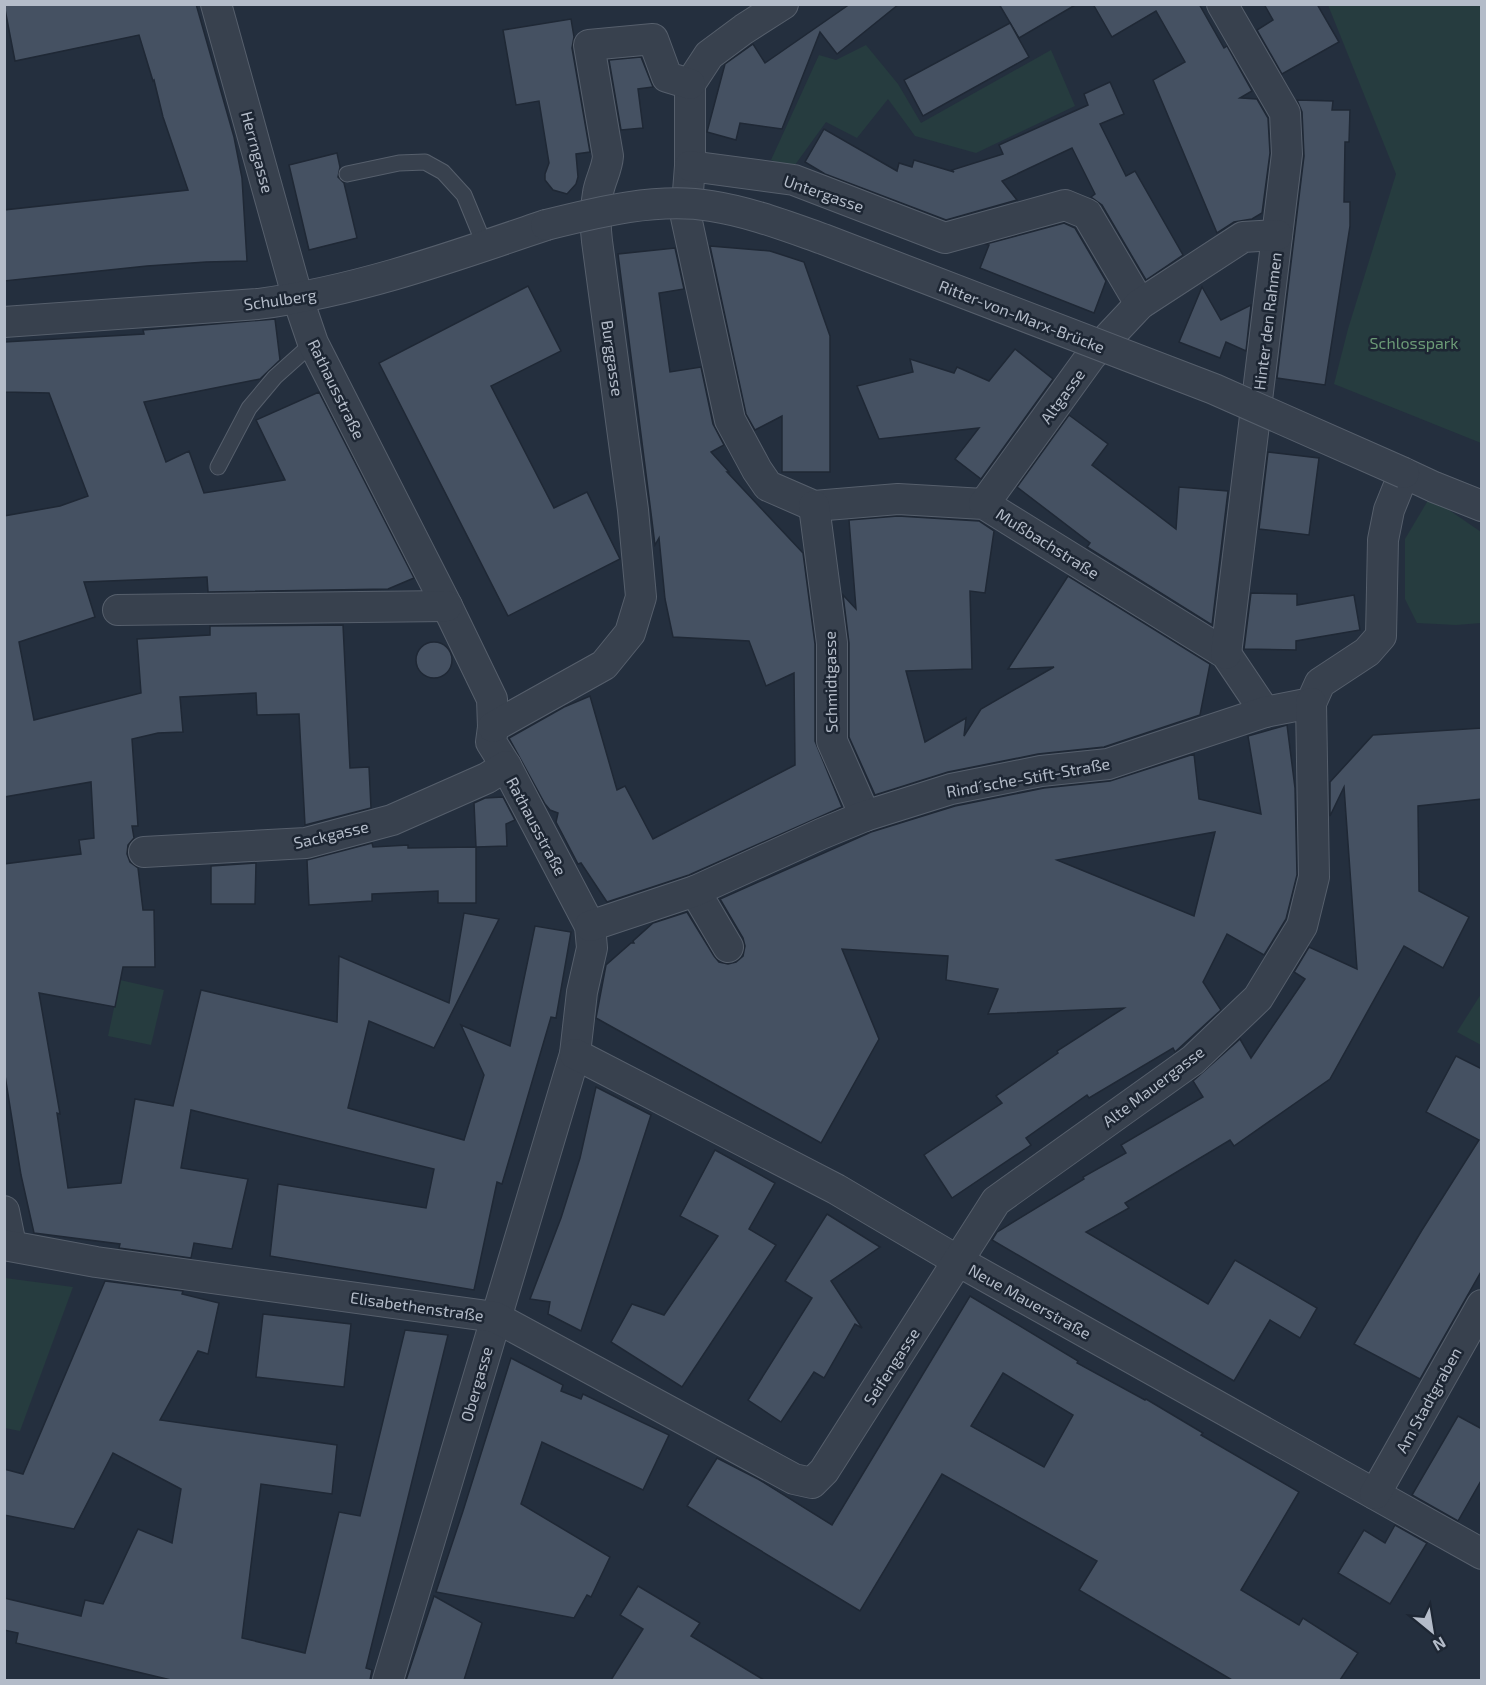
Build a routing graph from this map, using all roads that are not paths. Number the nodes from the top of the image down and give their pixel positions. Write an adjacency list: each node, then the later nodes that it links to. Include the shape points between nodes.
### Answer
1 (216, 4): 12 (street, Herrngasse)
2 (783, 4): 4 (street, via 709,55)
3 (1222, 4): 10 (street, Hinter den Rahmen, via 1286,113 1287,154)
4 (690, 84): 5 (street); 8 (street, Burggasse, via 667,77 653,39 589,45 608,156 598,191)
5 (690, 166): 7 (street); 13 (street, Untergasse, via 794,180 945,238 1065,205 1087,214)
6 (347, 174): 11 (lane, via 399,162 425,162 443,172 464,195)
7 (686, 217): 8 (street); 19 (street, Mußbachstraße, via 730,420 768,486)
8 (595, 222): 26 (street, Burggasse, via 641,597 630,633 604,664)
9 (546, 225): 11 (street, Schulberg); 17 (street, Ritter-von-Marx-Brücke, bridge, via 607,210 657,204 710,206 763,218 1214,389)
10 (1277, 235): 13 (street, Altgasse, via 1243,237); 23 (street, Hinter den Rahmen)
11 (485, 246): 12 (street, Schulberg)
12 (298, 299): 14 (street, Schulberg); 15 (street, Rathausstraße)
13 (1140, 304): 18 (street, Altgasse, via 1091,356)
14 (4, 322)
15 (313, 343): 16 (lane, via 275,377 249,408); 21 (street, Rathausstraße)
16 (218, 467)
17 (1404, 473): 20 (street, Ritter-von-Marx-Brücke); 24 (street, via 1389,510 1383,540 1381,636 1367,652 1320,683)
18 (984, 504): 19 (street, Mußbachstraße, via 898,499); 23 (street, Mußbachstraße)
19 (814, 506): 28 (street, Schmidtgasse, via 832,643 832,741)
20 (1482, 506)
21 (447, 606): 22 (street); 26 (street, Rathausstraße, via 492,699)
22 (118, 610)
23 (1226, 654): 25 (street, Mußbachstraße)
24 (1311, 703): 25 (street, Rind´sche-Stift-Straße); 36 (street, Alte Mauergasse, via 1314,878 1302,926 1258,998 1193,1060 996,1201)
25 (1265, 712): 28 (street, Rind´sche-Stift-Straße, via 1108,764 1041,771 951,789)
26 (493, 727): 27 (street, Rathausstraße, via 491,742)
27 (506, 766): 29 (street, Sackgasse, via 392,820 306,843); 31 (street, Rathausstraße)
28 (865, 816): 30 (street, Rind´sche-Stift-Straße)
29 (144, 852)
30 (695, 891): 31 (street, Rind´sche-Stift-Straße); 32 (street)
31 (590, 926): 33 (street, Rathausstraße, via 592,948)
32 (728, 947)
33 (575, 1054): 36 (street, Neue Mauerstraße, via 836,1189); 38 (street, Obergasse)
34 (4, 1211): 35 (street)
35 (8, 1245): 38 (street, Elisabethenstraße, via 96,1262)
36 (958, 1261): 39 (street, Seifengasse); 40 (street, Neue Mauerstraße)
37 (1482, 1305): 40 (street, Am Stadtgraben)
38 (495, 1317): 39 (street, Elisabethenstraße, via 794,1479 812,1483); 42 (street, Obergasse)
39 (824, 1471)
40 (1375, 1494): 41 (street, Neue Mauerstraße)
41 (1482, 1554)
42 (388, 1680)

